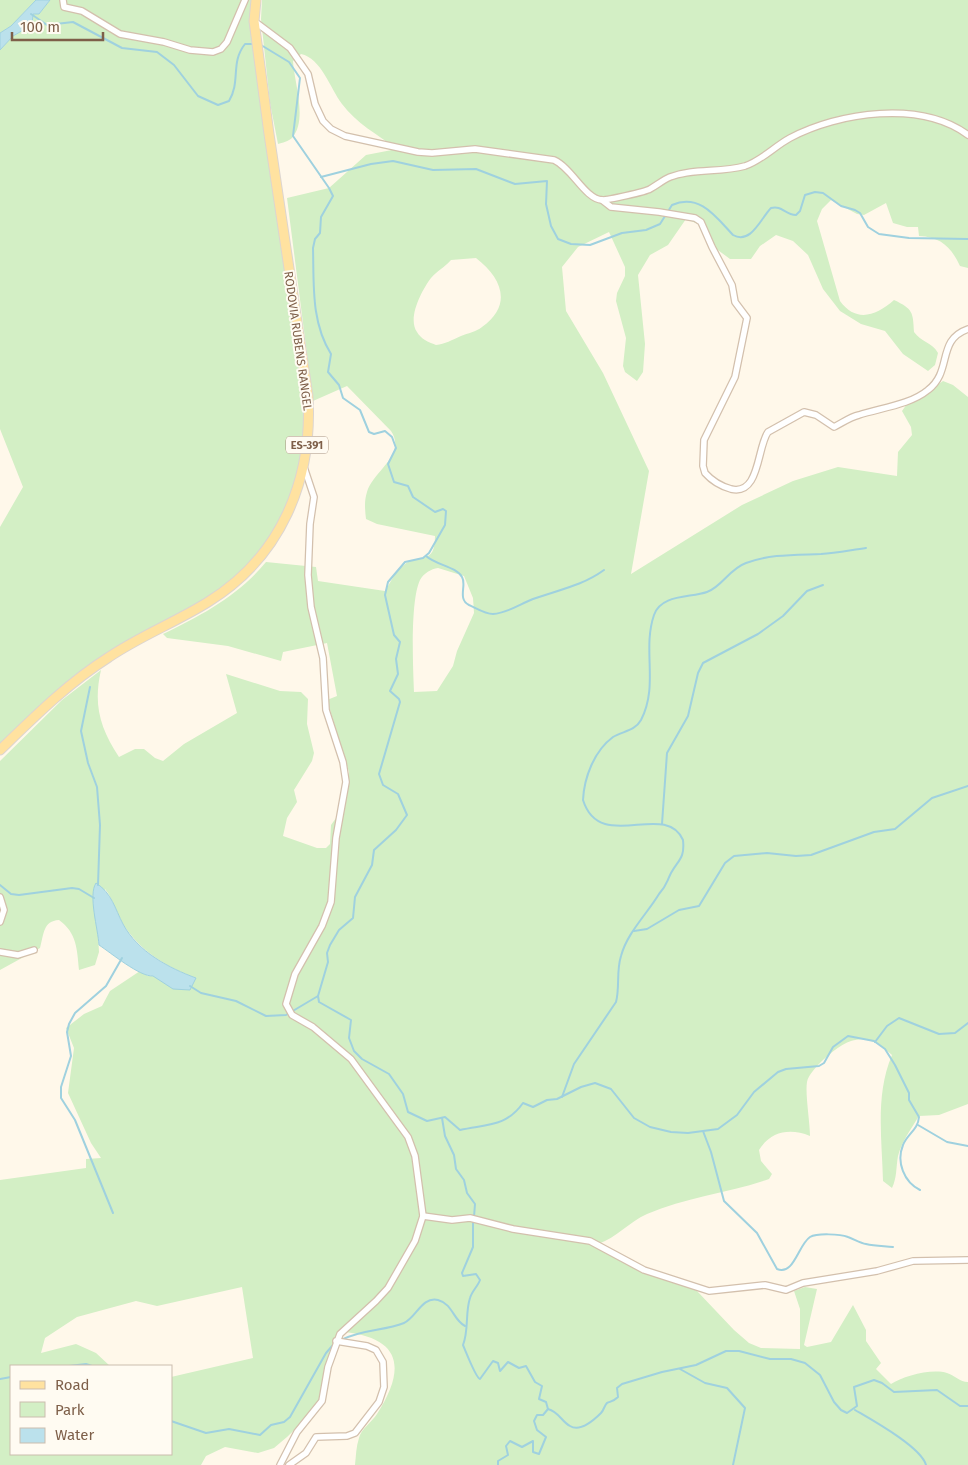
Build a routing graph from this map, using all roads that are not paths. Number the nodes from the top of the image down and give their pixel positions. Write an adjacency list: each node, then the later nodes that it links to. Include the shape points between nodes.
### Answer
1 (63, 0): 2 (street, via 64,7 82,11 120,34 190,50 214,52 227,42)
2 (245, 0)
3 (256, 0): 4 (main road, RODOVIA RUBENS RANGEL / ES-391)
4 (254, 21): 6 (street, via 290,48 306,70 318,112 331,129 355,139 418,152 475,149 554,160 565,166 589,194); 8 (main road, RODOVIA RUBENS RANGEL / ES-391, via 308,396)
5 (968, 135): 6 (street, via 932,118 887,114 860,116 803,132 745,166 679,174 647,190)
6 (602, 200): 7 (street, via 611,207 695,218 701,222 732,283 735,302 747,318 735,377 703,446 705,473 720,486 735,490 744,487 754,476 768,432 799,414 810,413 834,426 926,392 944,370 948,344 957,334)
7 (968, 330)
8 (304, 467): 9 (main road, RODOVIA RUBENS RANGEL / ES-391, via 293,502 276,536 246,574 209,602 130,644 80,677); 14 (street, via 314,497 308,575 311,607 323,658 326,710 346,782 336,838 331,902 322,926 295,974 286,1004 292,1015 319,1031 351,1059 408,1137 415,1156)
9 (0, 750)
10 (0, 897): 11 (street, via 4,910)
11 (0, 922)
12 (34, 950): 13 (street, via 18,955)
13 (0, 952)
14 (423, 1216): 15 (street, via 473,1219 594,1242 644,1270 709,1291 764,1285 786,1290 803,1283 877,1271 913,1261); 16 (street, via 416,1241 388,1288 342,1330)
15 (968, 1260)
16 (336, 1341): 17 (street, via 324,1398 297,1432); 18 (street, via 376,1350 383,1362 382,1397 355,1433 316,1437 306,1452)
17 (280, 1465)
18 (289, 1465)

